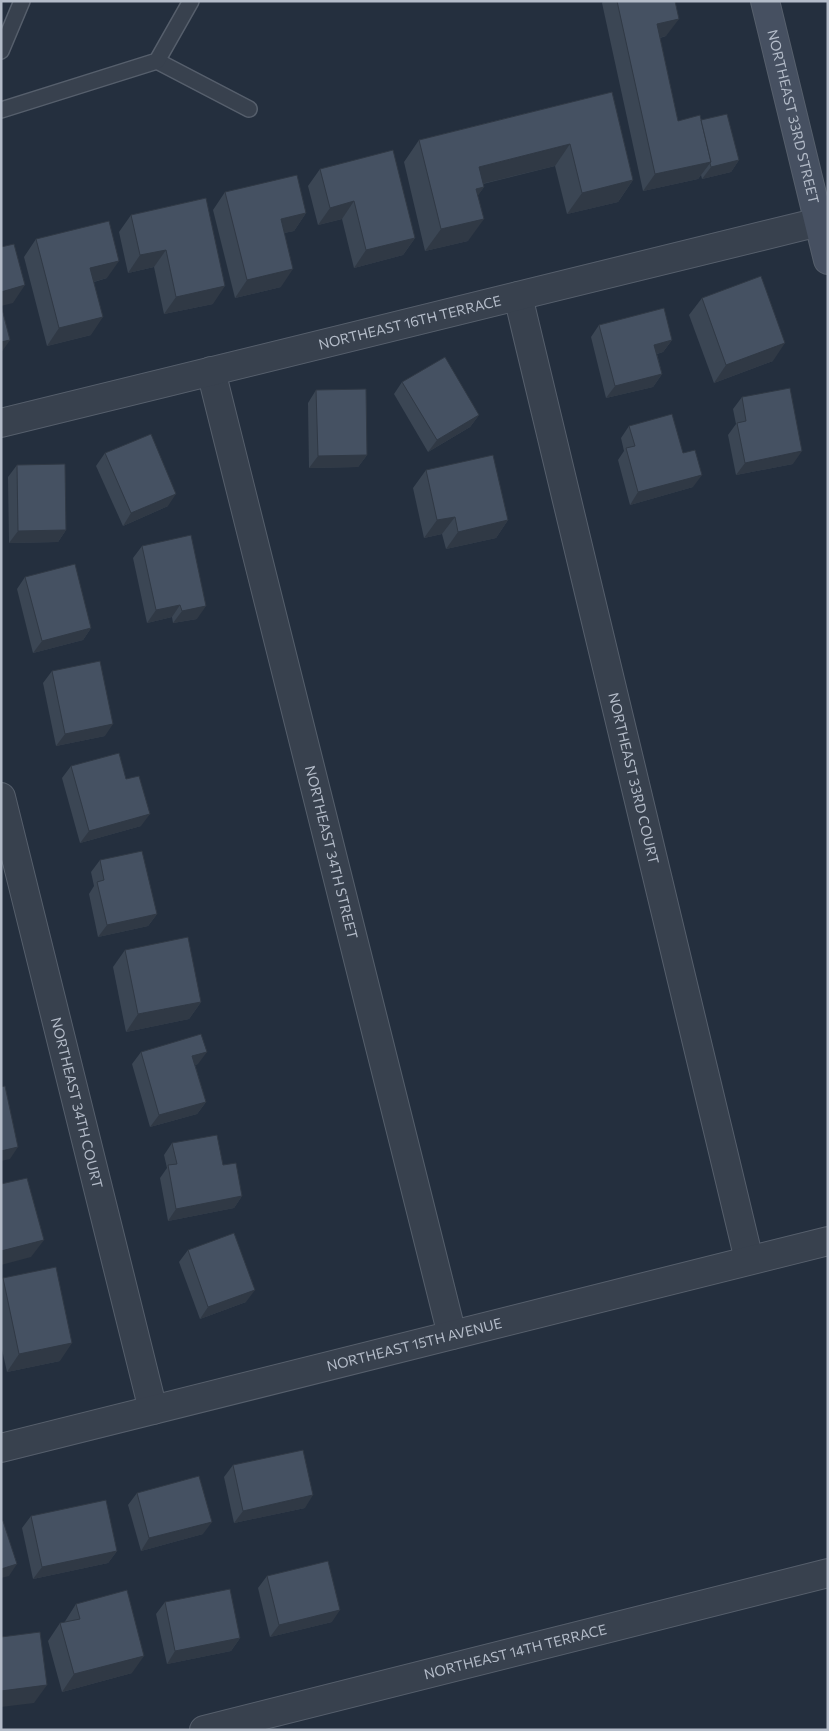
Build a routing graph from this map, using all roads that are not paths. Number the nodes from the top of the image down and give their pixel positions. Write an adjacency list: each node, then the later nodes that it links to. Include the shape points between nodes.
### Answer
1 (22, 1): 4 (lane)
2 (191, 1): 5 (lane)
3 (765, 1): 8 (street, NORTHEAST 33RD STREET)
4 (1, 51)
5 (157, 61): 6 (lane); 7 (lane)
6 (249, 109)
7 (1, 110)
8 (819, 222): 9 (street, NORTHEAST 33RD STREET); 10 (street, NORTHEAST 16TH TERRACE)
9 (828, 260)
10 (518, 296): 11 (street, NORTHEAST 16TH TERRACE); 15 (street, NORTHEAST 33RD COURT)
11 (211, 371): 12 (street, NORTHEAST 16TH TERRACE); 16 (street, NORTHEAST 34TH STREET)
12 (1, 423)
13 (1, 797): 17 (street, NORTHEAST 34TH COURT)
14 (828, 1241): 15 (street, NORTHEAST 15TH AVENUE)
15 (749, 1260): 16 (street, NORTHEAST 15TH AVENUE)
16 (452, 1335): 17 (street, NORTHEAST 15TH AVENUE)
17 (153, 1410): 18 (street, NORTHEAST 15TH AVENUE)
18 (1, 1448)
19 (828, 1573): 20 (street, NORTHEAST 14TH TERRACE)
20 (204, 1730)

